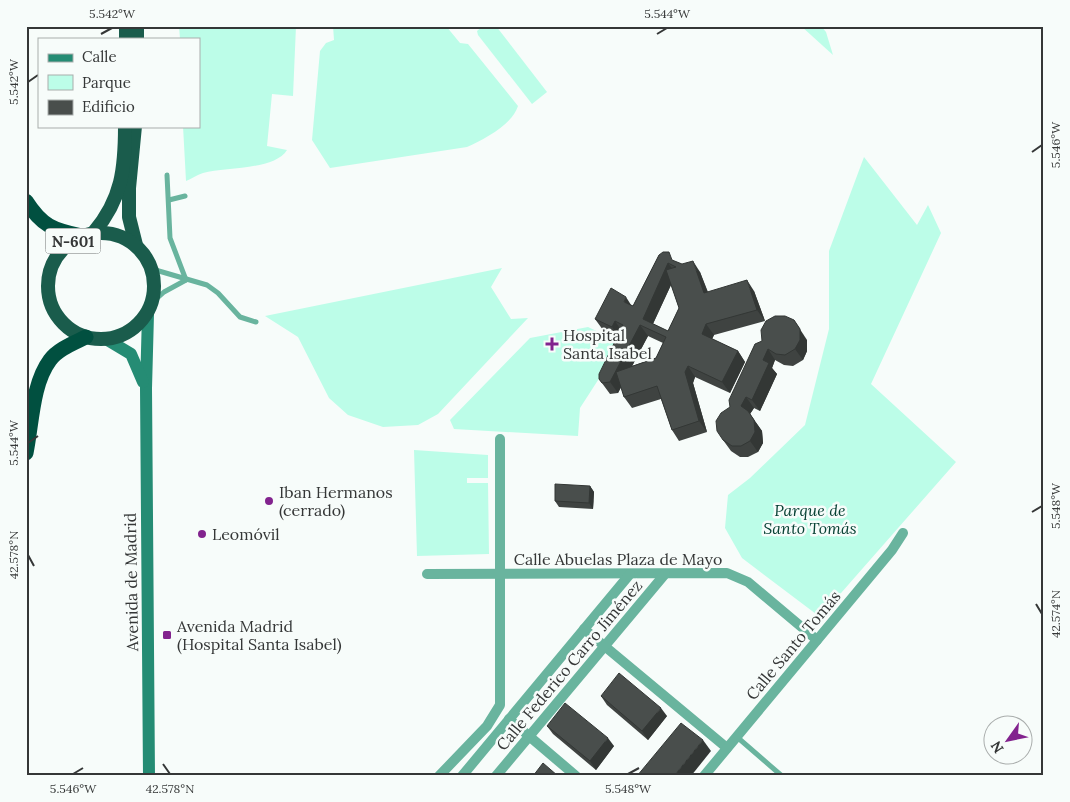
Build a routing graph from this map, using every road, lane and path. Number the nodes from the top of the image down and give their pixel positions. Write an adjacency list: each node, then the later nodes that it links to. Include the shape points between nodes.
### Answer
1 (125, 128): 7 (highway, N-601, via 118,195 108,216)
2 (135, 128): 8 (highway, N-601, via 128,188 129,217)
3 (167, 175): 5 (lane)
4 (185, 196): 5 (lane)
5 (169, 200): 10 (lane, via 170,238)
6 (26, 202): 7 (highway, via 47,226)
7 (88, 234): 8 (highway, N-601, via 110,233); 13 (highway, N-601, via 67,244 56,255 49,271 48,287 51,303 59,318 71,330)
8 (136, 246): 9 (highway, N-601)
9 (152, 269): 10 (lane); 11 (highway, N-601, via 155,290)
10 (186, 280): 11 (lane, via 164,292); 12 (lane, via 207,285 240,317)
11 (151, 308): 14 (highway, N-601, via 137,327); 15 (main road, Avenida de Madrid)
12 (256, 322)
13 (86, 337): 14 (highway, N-601); 17 (highway, via 64,348 48,364 38,390)
14 (106, 339): 15 (main road, Avenida de Madrid, via 131,354)
15 (146, 388): 30 (main road, Avenida de Madrid)
16 (500, 439): 20 (street)
17 (26, 453)
18 (903, 533): 24 (street, Calle Santo Tomás)
19 (427, 574): 20 (street, Calle Abuelas Plaza de Mayo)
20 (501, 574): 21 (street, Calle Abuelas Plaza de Mayo); 31 (street, via 500,705 487,726)
21 (630, 574): 22 (street, Calle Abuelas Plaza de Mayo); 23 (street, Calle Federico Carro Jiménez)
22 (665, 574): 24 (street, Calle Abuelas Plaza de Mayo, via 727,573 737,576); 25 (street, Calle Federico Carro Jiménez)
23 (584, 629): 25 (street); 26 (street, Calle Federico Carro Jiménez)
24 (817, 640): 28 (street, Calle Santo Tomás)
25 (605, 646): 27 (street, Calle Federico Carro Jiménez); 29 (street)
26 (509, 719): 27 (street); 32 (street, Calle Federico Carro Jiménez)
27 (529, 736): 33 (street, Calle Federico Carro Jiménez); 34 (street)
28 (737, 737): 29 (street, Calle Santo Tomás); 36 (lane)
29 (727, 748): 35 (street, Calle Santo Tomás)
30 (149, 776)
31 (439, 776)
32 (462, 776)
33 (496, 776)
34 (576, 776)
35 (704, 776)
36 (782, 776)

